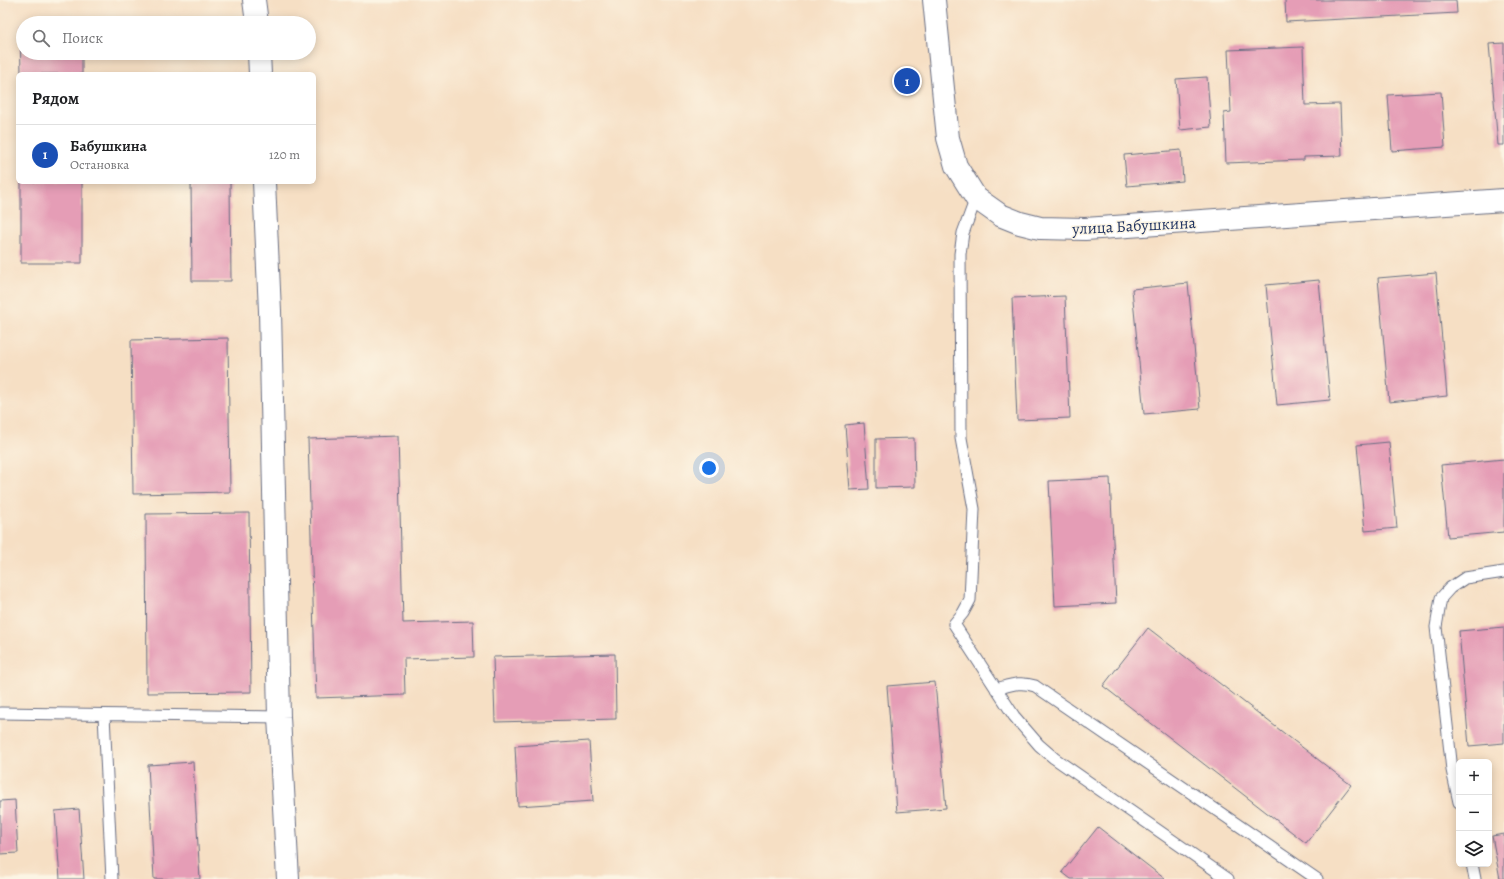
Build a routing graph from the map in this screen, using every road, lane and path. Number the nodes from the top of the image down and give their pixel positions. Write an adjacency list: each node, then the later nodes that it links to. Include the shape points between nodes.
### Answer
1 (254, 0): 3 (street)
2 (934, 0): 7 (street, улица Бабушкина, via 948,138 956,166)
3 (256, 16)
4 (259, 60): 5 (street)
5 (260, 72)
6 (264, 184): 13 (street, via 270,311)
7 (976, 198): 8 (street, улица Бабушкина, via 1000,215 1020,223 1040,228 1085,229); 10 (lane, via 960,254 961,438 974,509 970,600 964,613 954,624)
8 (1504, 200)
9 (1504, 572): 14 (lane, via 1465,578 1441,598 1438,612 1436,627 1452,770)
10 (996, 689): 18 (lane, via 1014,716 1054,758); 19 (lane, via 1024,683 1035,686)
11 (0, 713): 12 (lane)
12 (104, 715): 13 (lane); 16 (lane)
13 (279, 717): 17 (street)
14 (1457, 795)
15 (1473, 867): 20 (lane)
16 (112, 879)
17 (288, 879)
18 (1228, 879)
19 (1317, 879)
20 (1475, 879)

